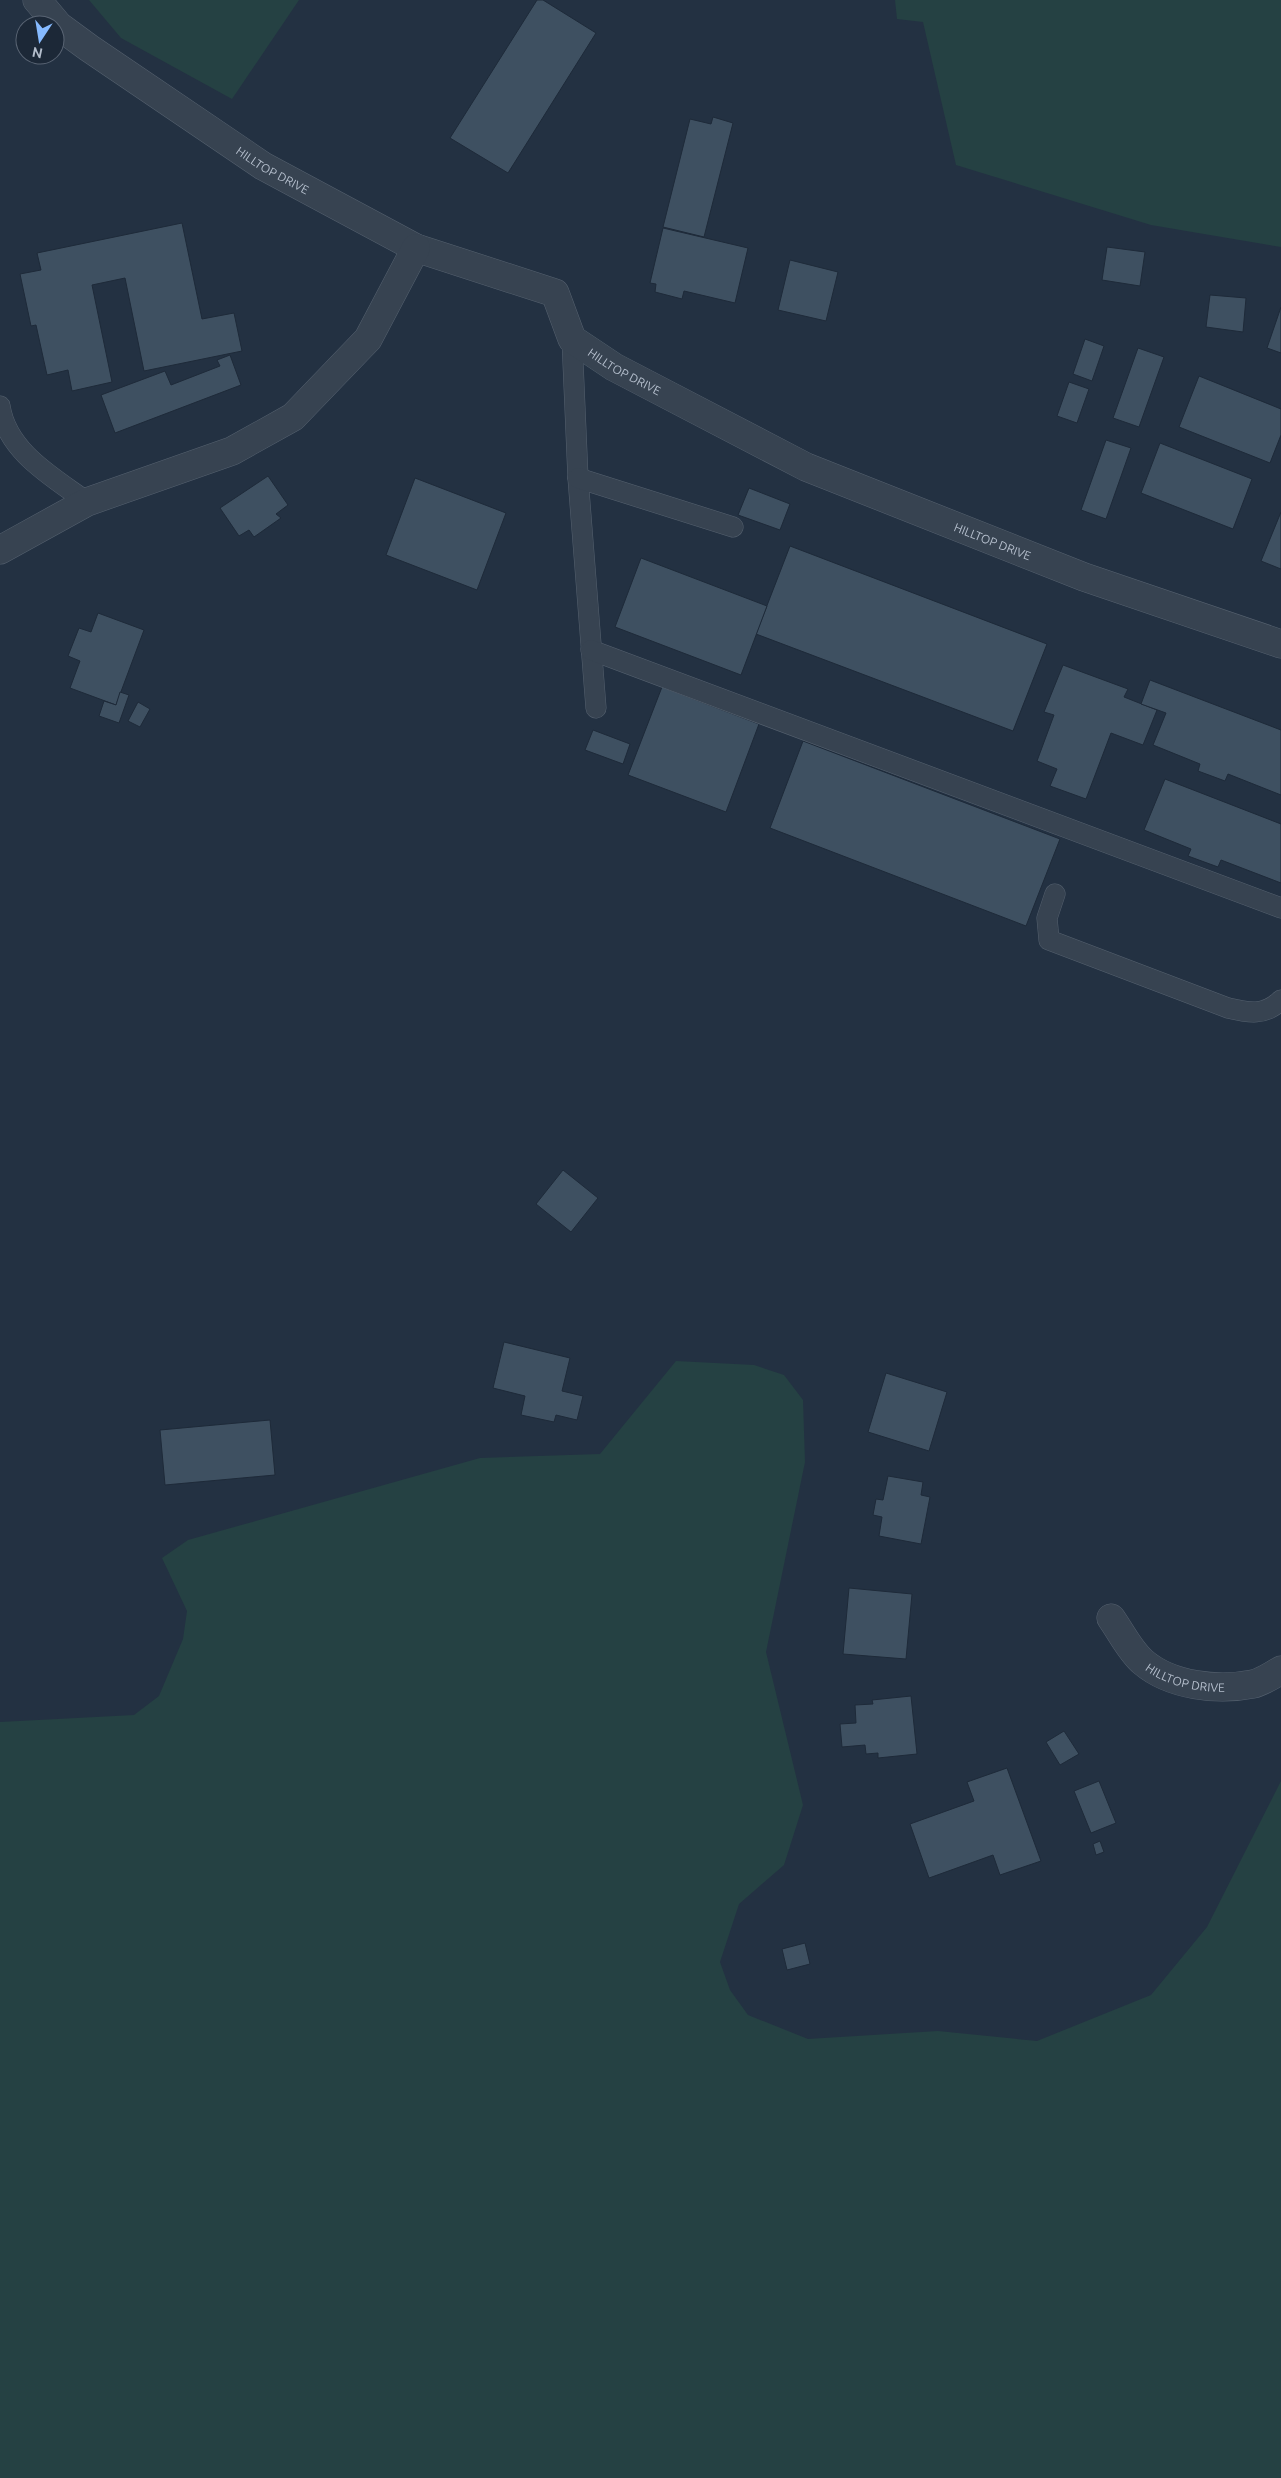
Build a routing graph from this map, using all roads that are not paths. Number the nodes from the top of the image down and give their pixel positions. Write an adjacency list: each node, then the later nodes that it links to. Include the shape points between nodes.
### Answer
1 (37, 0): 2 (street, HILLTOP DRIVE, via 59,26 263,166)
2 (416, 248): 3 (street, HILLTOP DRIVE, via 555,293); 6 (street, via 368,339 293,417 232,451)
3 (572, 339): 5 (lane); 9 (street, HILLTOP DRIVE, via 614,367 806,467 1084,576)
4 (0, 406): 6 (lane, via 10,433 28,458)
5 (578, 478): 7 (lane); 10 (lane)
6 (87, 502): 8 (street)
7 (733, 527)
8 (0, 550)
9 (1281, 644)
10 (591, 650): 11 (lane); 13 (lane)
11 (596, 708)
12 (1055, 894): 14 (lane, via 1047,918 1049,940 1228,1008 1247,1012 1271,1009)
13 (1281, 908)
14 (1281, 1000)
15 (1111, 1618): 16 (street, HILLTOP DRIVE, via 1141,1661 1160,1674 1179,1680 1228,1687 1255,1684)
16 (1281, 1670)

